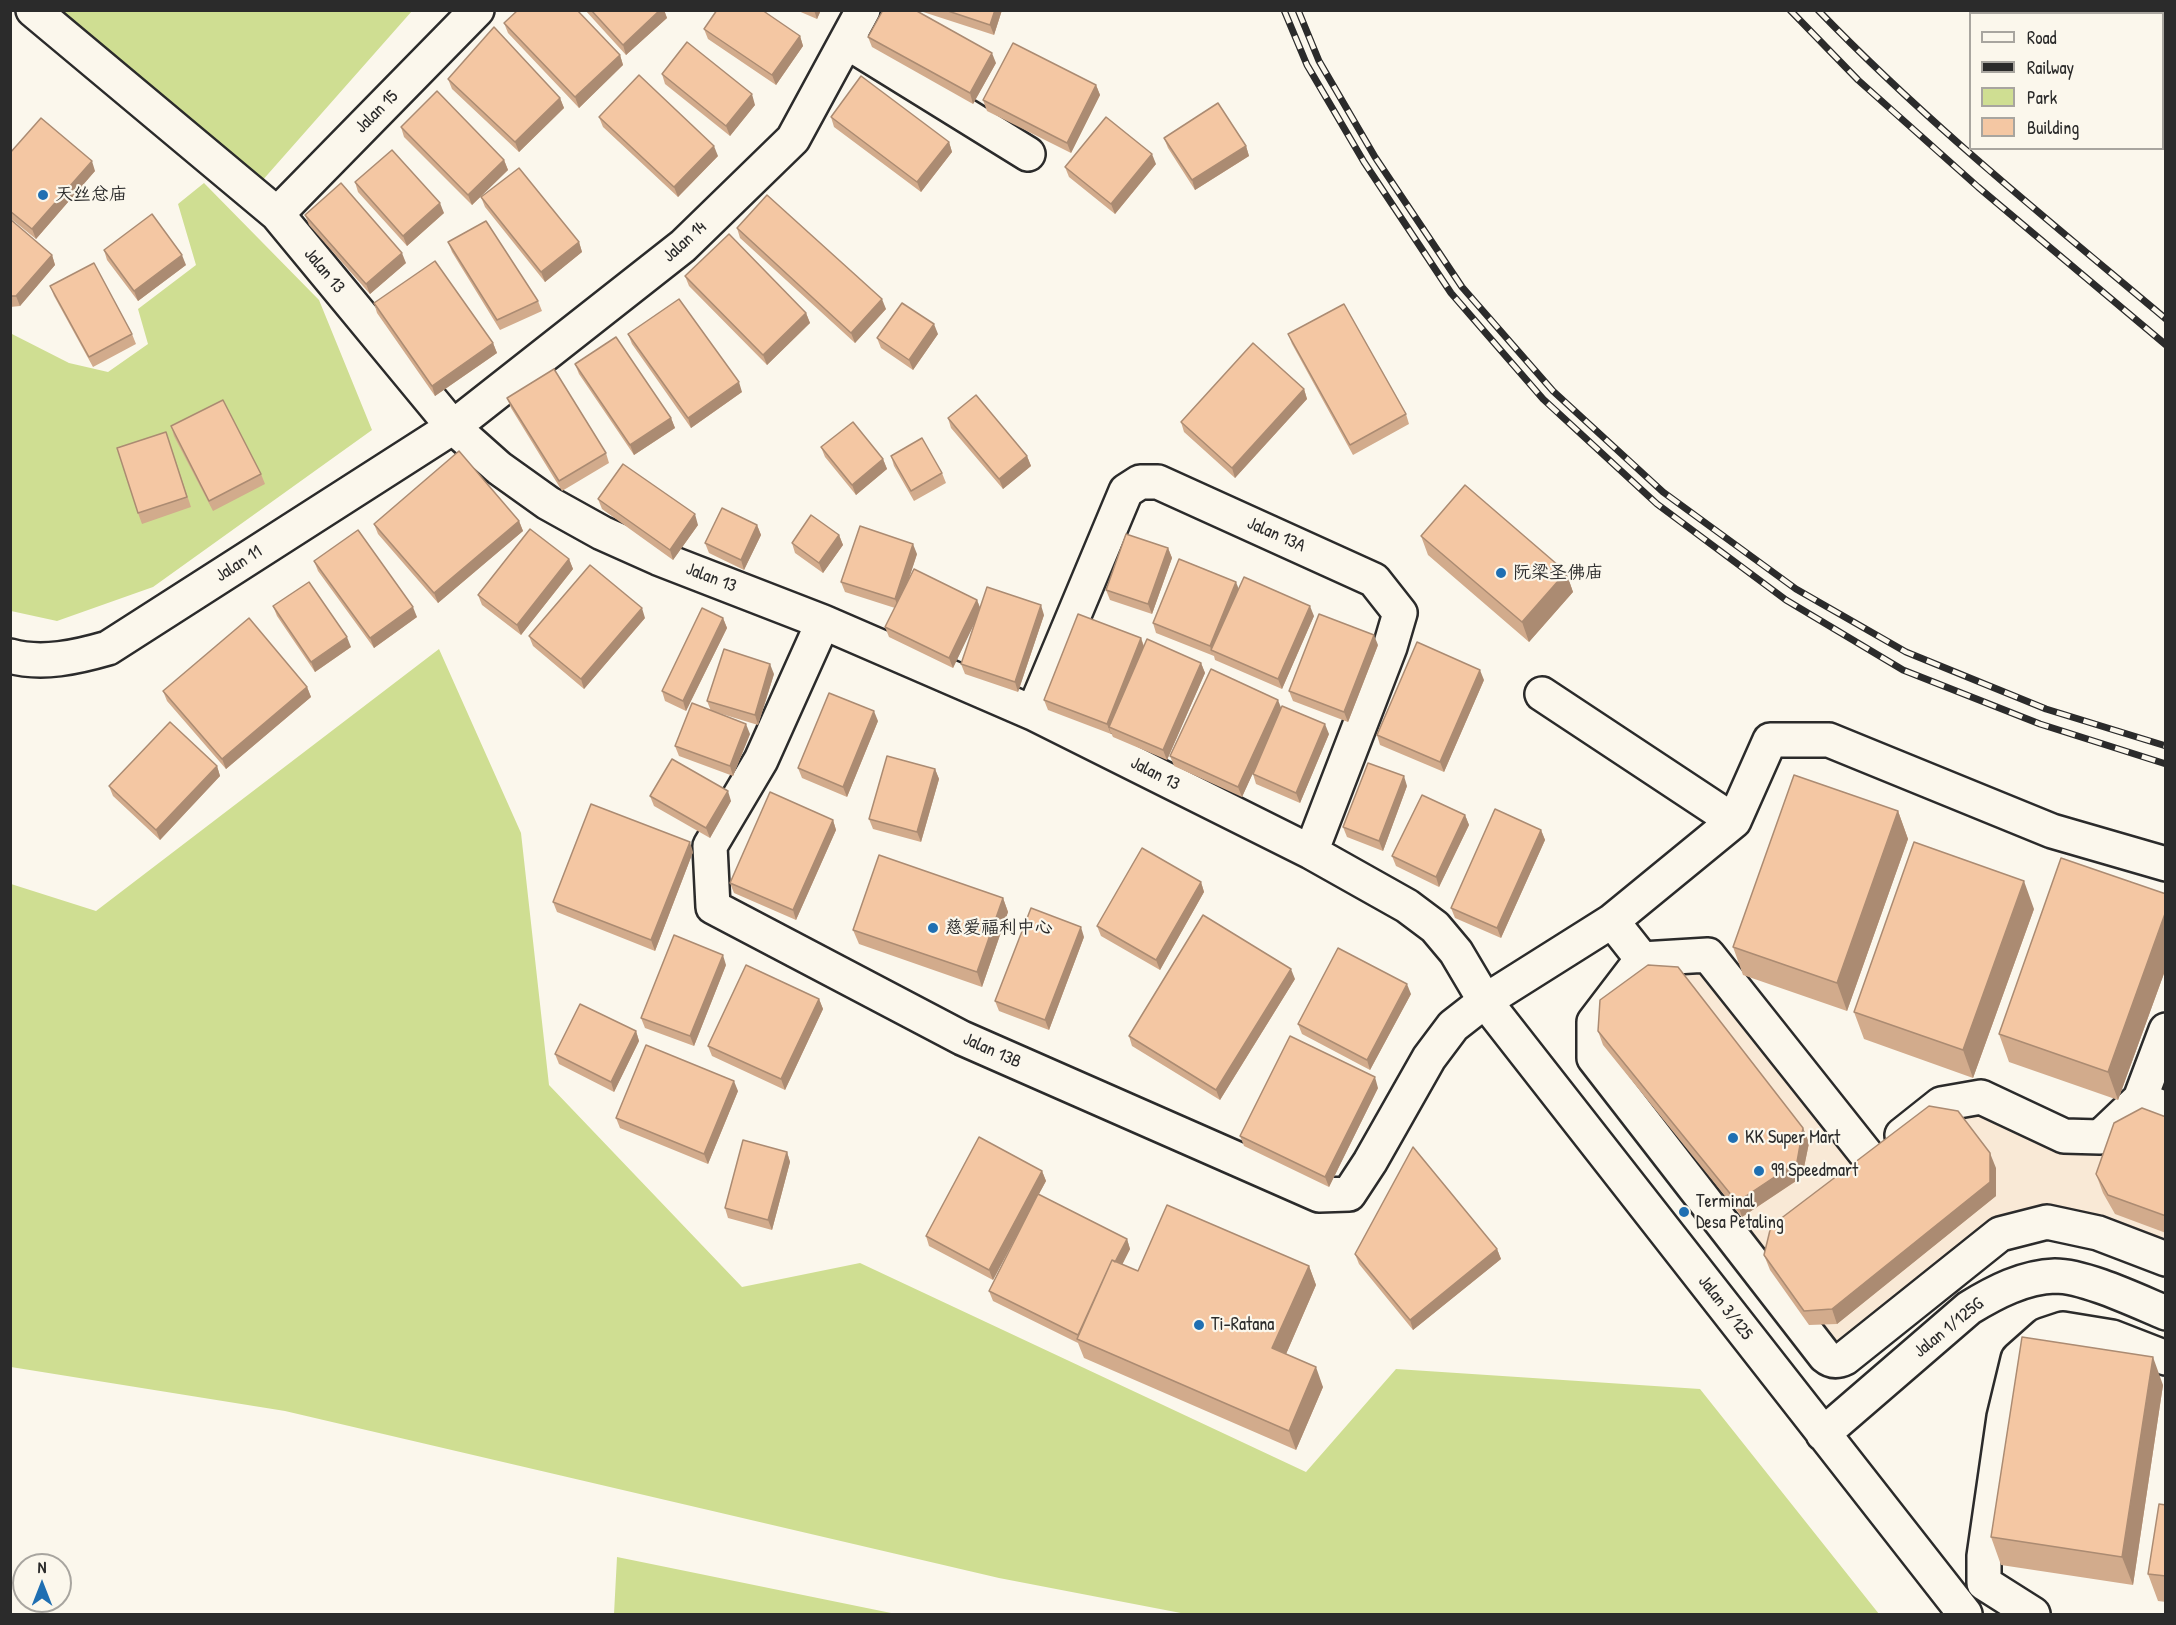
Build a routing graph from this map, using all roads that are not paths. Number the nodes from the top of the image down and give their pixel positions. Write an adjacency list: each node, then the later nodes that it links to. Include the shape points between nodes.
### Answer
1 (33, 10): 6 (street, Jalan 13)
2 (477, 10): 6 (street, Jalan 15)
3 (863, 10): 4 (street, Jalan 14)
4 (847, 42): 5 (street); 7 (street, Jalan 14, via 793,139 683,246)
5 (1028, 154)
6 (277, 214): 7 (street, Jalan 13)
7 (453, 427): 8 (street, Jalan 13, via 499,468 548,503 602,532); 9 (street, Jalan 11, via 108,648 54,660)
8 (823, 622): 11 (street, Jalan 13); 17 (street, Jalan 13B, via 761,760 710,846 713,907 962,1038 1319,1195 1349,1194 1429,1058 1453,1026)
9 (10, 656)
10 (1542, 694): 12 (street)
11 (1033, 713): 13 (street, Jalan 13); 13 (street, Jalan 13A, via 1126,491 1140,482 1158,482 1374,580 1400,613)
12 (1734, 820): 14 (street, via 1770,740 1829,740 2052,831); 15 (street)
13 (1311, 852): 17 (street, Jalan 13, via 1407,906 1435,927 1456,952)
14 (2166, 864)
15 (1612, 921): 16 (street); 17 (street)
16 (1642, 959): 20 (street, via 1708,955); 23 (street, via 1594,1022 1594,1058)
17 (1485, 1001): 27 (street, Jalan 3/125)
18 (2166, 1030): 19 (street)
19 (2153, 1104): 20 (street, via 2100,1137 2064,1136 1981,1096 1941,1104)
20 (1870, 1159): 21 (street)
21 (1844, 1180)
22 (1773, 1234): 23 (street)
23 (1746, 1255): 24 (street, via 1825,1356 1838,1362 2000,1234 2047,1222 2098,1233)
24 (2166, 1259)
25 (2166, 1313): 27 (street, Jalan 1/125G, via 2091,1283 2056,1276 2023,1282 1993,1293 1969,1308)
26 (2166, 1358): 29 (street, via 2112,1337 2063,1329 2045,1335 2018,1359 2003,1429 1984,1556 1984,1583)
27 (1823, 1434): 28 (street, Jalan 3/125)
28 (1965, 1614)
29 (2033, 1614)

